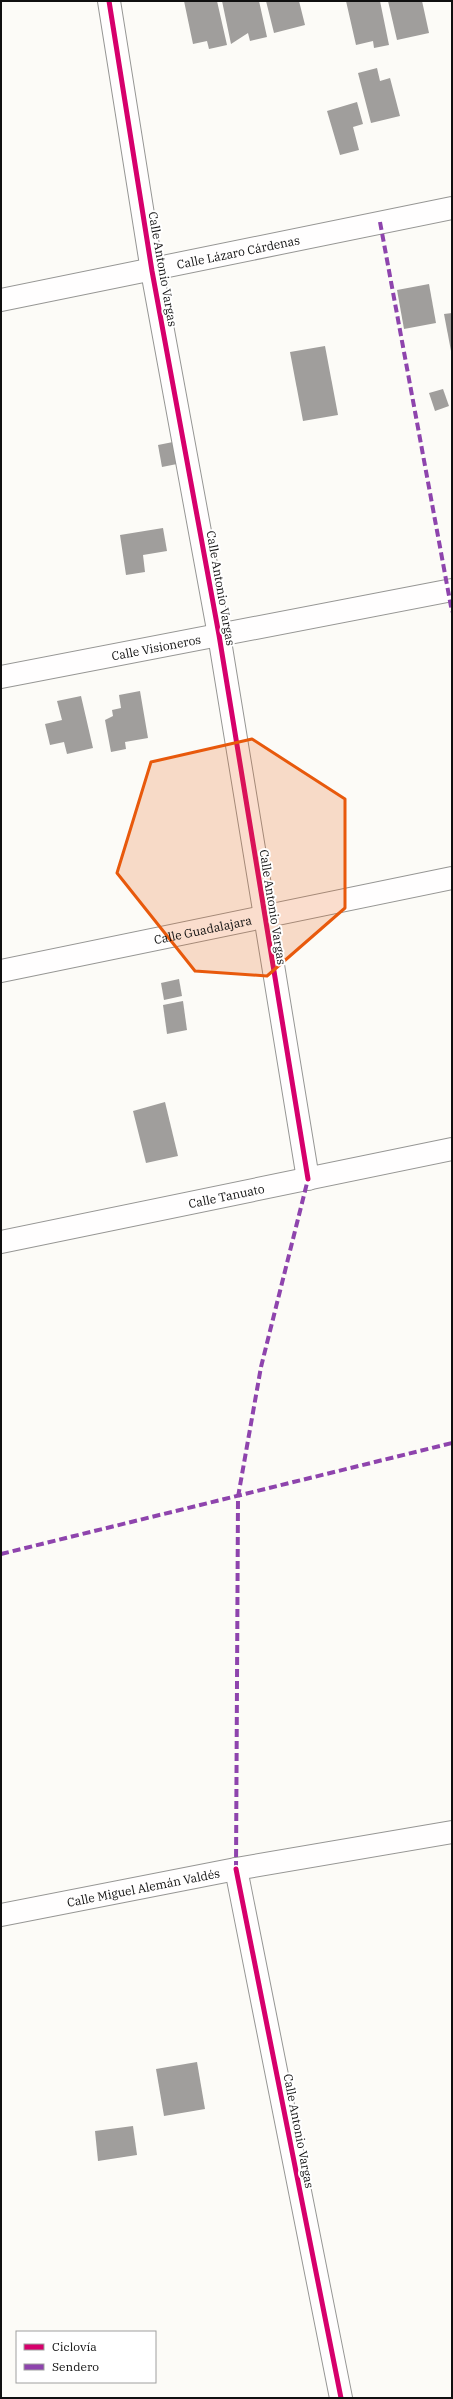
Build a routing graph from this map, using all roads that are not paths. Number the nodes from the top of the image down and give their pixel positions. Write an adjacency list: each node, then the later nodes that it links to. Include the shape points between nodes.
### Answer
1 (109, 1): 3 (street, Calle Antonio Vargas)
2 (452, 208): 3 (street, Calle Lázaro Cárdenas)
3 (152, 271): 4 (street, Calle Lázaro Cárdenas); 6 (street, Calle Antonio Vargas)
4 (1, 300)
5 (452, 590): 6 (street, Calle Visioneros)
6 (219, 635): 7 (street, Calle Visioneros); 9 (street, Calle Antonio Vargas)
7 (1, 678)
8 (452, 878): 9 (street, Calle Guadalajara)
9 (264, 917): 10 (street, Calle Guadalajara); 12 (street, Calle Antonio Vargas)
10 (1, 971)
11 (452, 1149): 12 (street, Calle Tanuato)
12 (308, 1178): 13 (street, Calle Tanuato)
13 (1, 1242)
14 (452, 1832): 15 (street, Calle Miguel Alemán Valdés)
15 (236, 1869): 16 (street, Calle Miguel Alemán Valdés); 17 (street, Calle Antonio Vargas)
16 (1, 1915)
17 (341, 2398)

